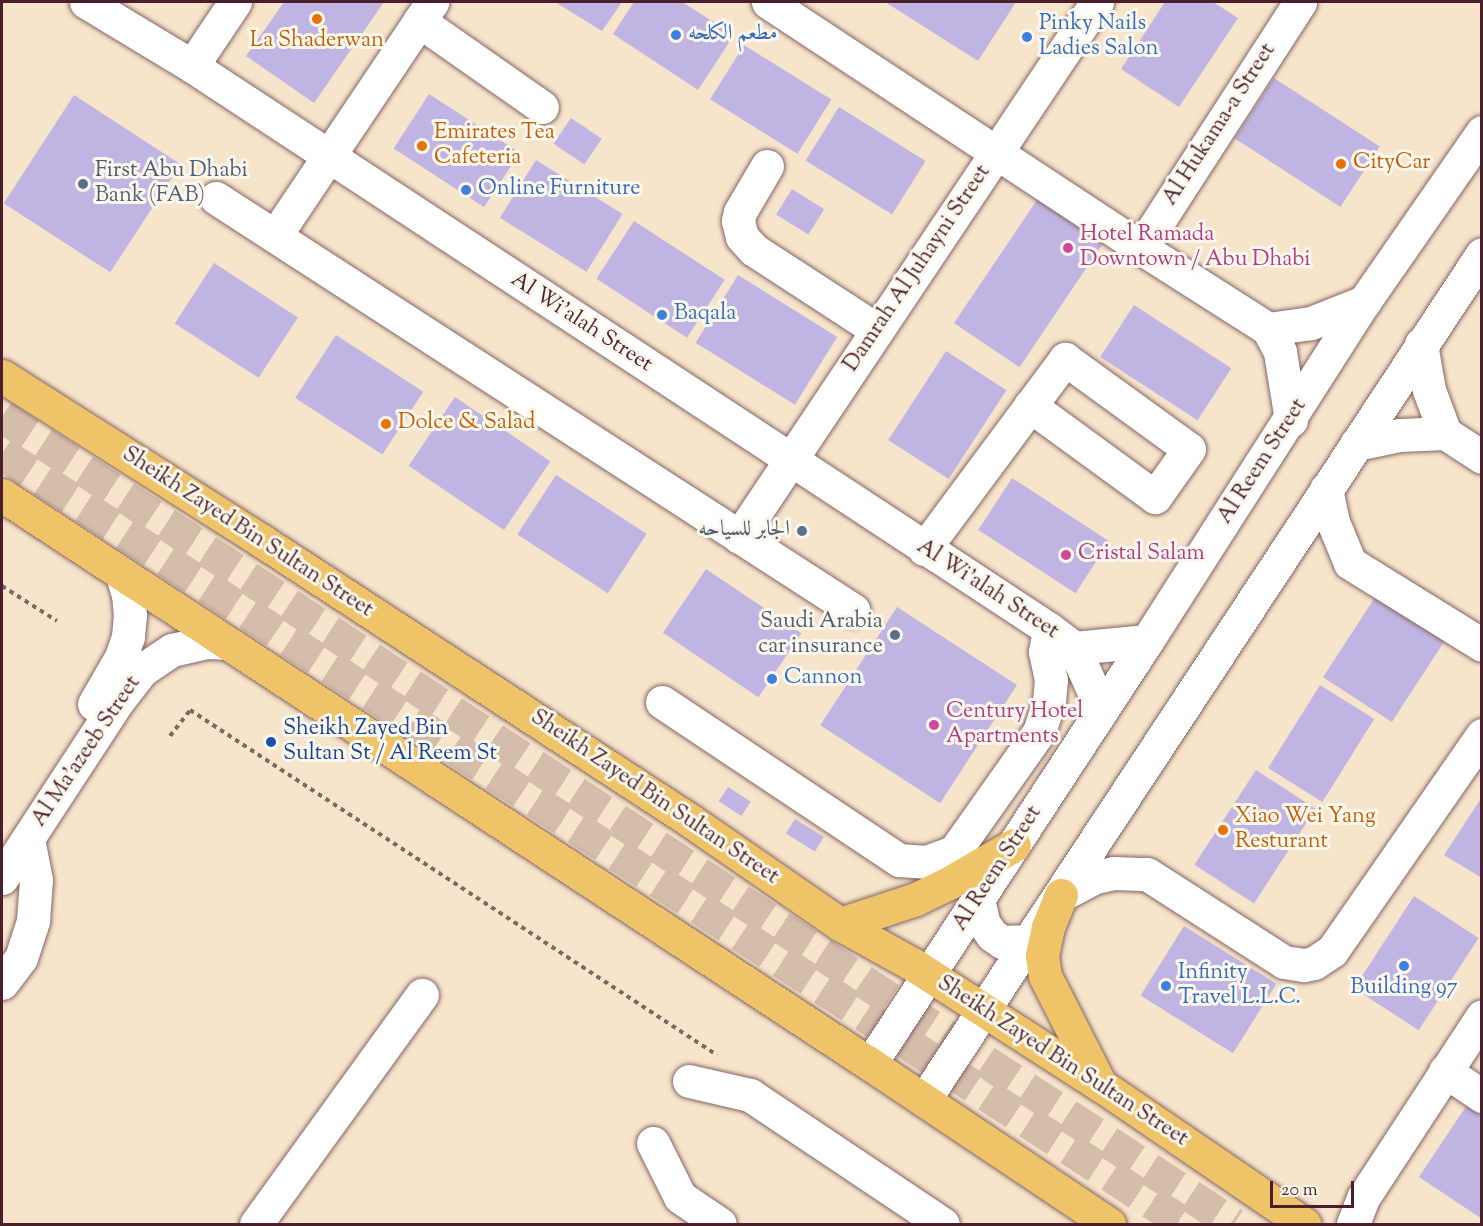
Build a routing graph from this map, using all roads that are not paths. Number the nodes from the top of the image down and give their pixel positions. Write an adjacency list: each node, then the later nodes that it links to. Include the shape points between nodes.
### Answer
1 (86, 2): 7 (street, Al Wi'alah Street)
2 (235, 2): 7 (street)
3 (768, 2): 10 (street)
4 (1097, 2): 10 (street, Damrah Al Juhayni Street)
5 (1300, 2): 15 (street, Al Hukama-a Street)
6 (426, 11): 8 (street); 11 (street)
7 (192, 66): 11 (street, Al Wi'alah Street)
8 (542, 107)
9 (1482, 132): 17 (street, Al Reem Street)
10 (996, 153): 15 (street); 19 (street, Damrah Al Juhayni Street)
11 (328, 156): 14 (street); 27 (street, Al Wi'alah Street)
12 (767, 166): 19 (street, via 740,212 742,237 754,250)
13 (216, 198): 14 (street)
14 (275, 236): 30 (street)
15 (1141, 248): 18 (street)
16 (1479, 261): 20 (street)
17 (1364, 302): 18 (street, via 1311,323); 23 (street, Al Reem Street)
18 (1268, 329): 23 (street, via 1280,351)
19 (877, 330): 27 (street, Damrah Al Juhayni Street)
20 (1421, 344): 24 (street, via 1429,390); 25 (street)
21 (2, 376): 47 (main road, Sheikh Zayed Bin Sultan Street, via 691,821)
22 (1030, 406): 22 (street, via 1065,359 1189,449 1155,497); 31 (street)
23 (1291, 420): 35 (street, Al Reem Street)
24 (1445, 433): 25 (street, via 1400,435); 26 (street)
25 (1356, 444): 28 (street)
26 (1482, 458)
27 (790, 460): 30 (street, Damrah Al Juhayni Street); 31 (street, Al Wi'alah Street)
28 (1326, 489): 37 (street, via 1333,522 1350,563); 45 (street)
29 (2, 495): 32 (main road)
30 (739, 537): 33 (street)
31 (924, 549): 34 (street, Al Wi'alah Street)
32 (122, 575): 36 (main road); 41 (street, Al Ma'azeeb Street, via 128,595 128,637 121,657)
33 (852, 610)
34 (1062, 638): 35 (street, Al Wi'alah Street); 38 (street, via 1045,652 1051,680 1039,732 954,852 926,862 899,860); 39 (street, Al Wi'alah Street)
35 (1147, 641): 39 (street, Al Reem Street)
36 (224, 643): 42 (street, Al Ma'azeeb Street, via 207,642 172,650 142,670); 54 (main road)
37 (1482, 645)
38 (662, 702)
39 (1102, 710): 43 (street, Al Reem Street)
40 (1482, 735): 45 (street, via 1332,951 1314,963 1284,962 1147,874 1095,877)
41 (61, 757)
42 (28, 839): 44 (street, Al Ma'azeeb Street); 50 (street, via 36,880 33,920 21,958)
43 (1014, 845): 46 (street, Al Reem Street); 47 (main road, via 916,899)
44 (2, 878)
45 (1061, 895): 48 (street); 57 (main road, via 1044,946 1045,976)
46 (978, 899): 48 (street, via 984,924 992,935 1002,942); 49 (street, Al Reem Street)
47 (840, 924): 49 (main road, Sheikh Zayed Bin Sultan Street)
48 (1031, 941): 52 (street)
49 (928, 975): 52 (main road, Sheikh Zayed Bin Sultan Street); 54 (street, Al Reem Street)
50 (2, 983)
51 (422, 995): 62 (street)
52 (984, 1011): 57 (main road, Sheikh Zayed Bin Sultan Street); 59 (street)
53 (1482, 1016): 55 (street)
54 (870, 1064): 59 (main road)
55 (1445, 1071): 58 (street); 66 (street, via 1364,1197)
56 (689, 1081): 64 (street, via 750,1095)
57 (1102, 1086): 65 (main road, Sheikh Zayed Bin Sultan Street)
58 (1482, 1096)
59 (924, 1100): 61 (main road)
60 (653, 1143): 63 (street, via 680,1197)
61 (1101, 1221)
62 (256, 1224)
63 (720, 1224)
64 (943, 1224)
65 (1304, 1224)
66 (1353, 1224)

